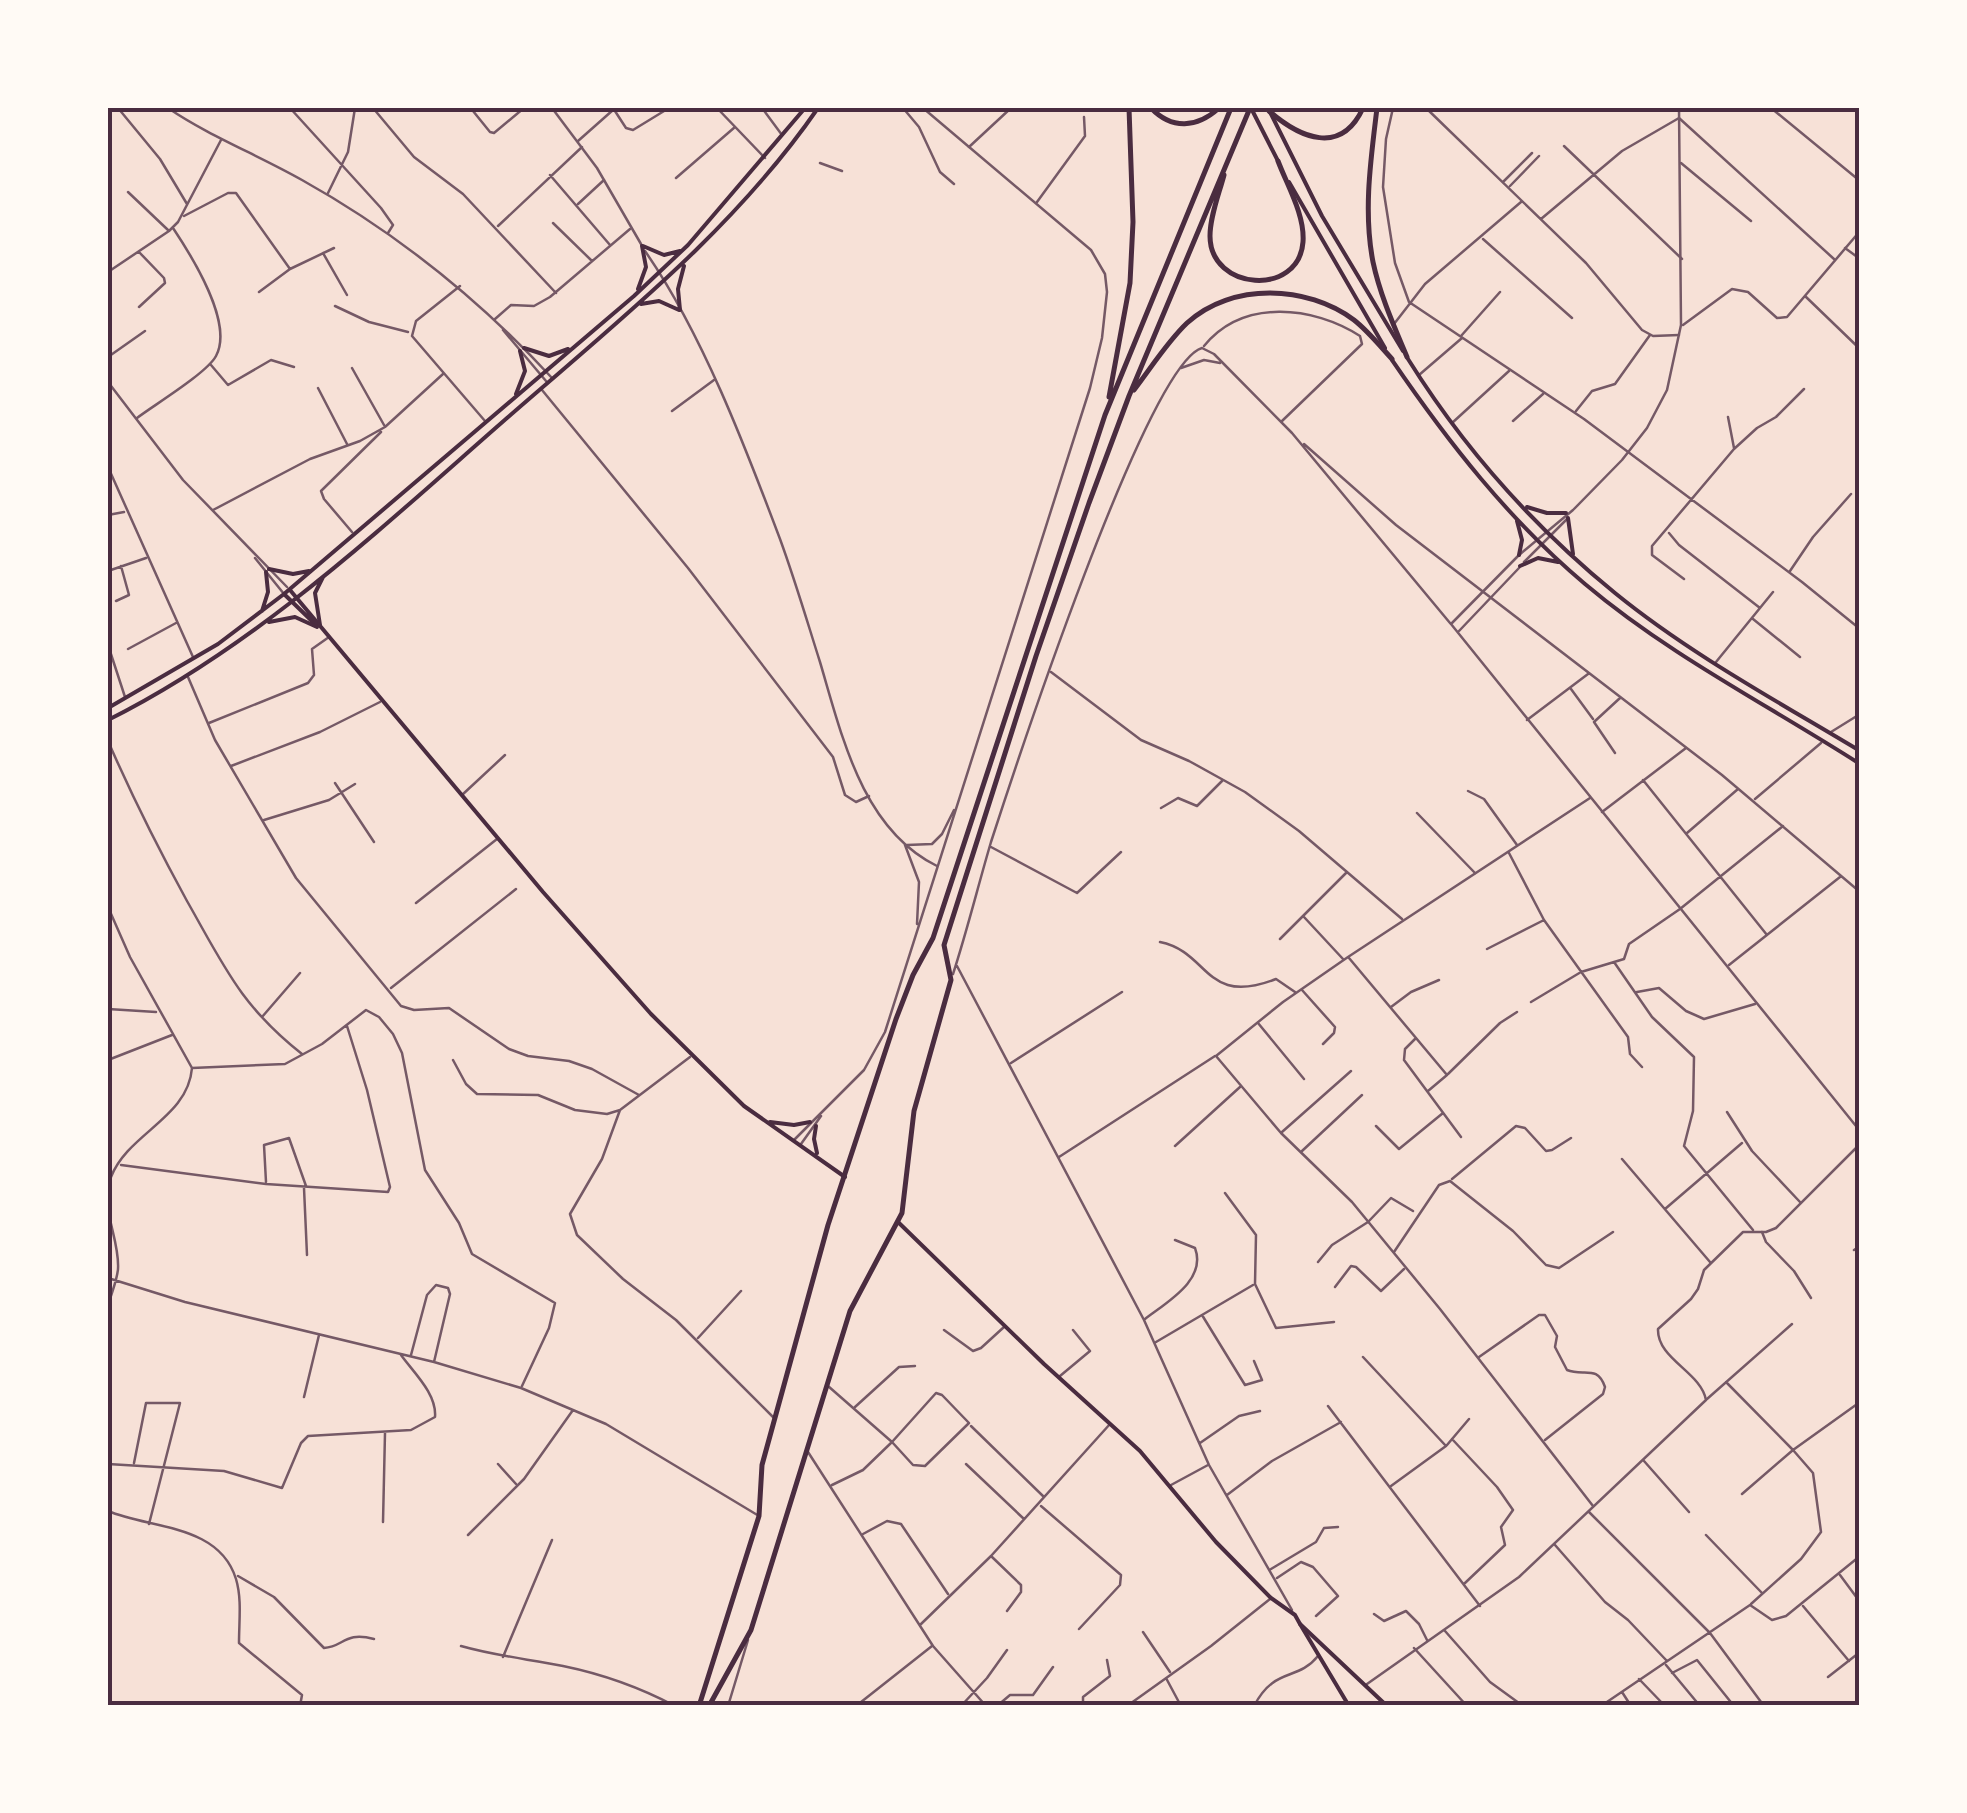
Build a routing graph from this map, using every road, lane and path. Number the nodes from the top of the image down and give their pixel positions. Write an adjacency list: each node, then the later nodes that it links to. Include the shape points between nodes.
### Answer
1 (118, 108): 61 (street)
2 (168, 108): 34 (street)
3 (290, 108): 46 (street)
4 (355, 108): 46 (street)
5 (373, 108): 66 (street, via 414,157)
6 (524, 108): 29 (street, via 492,133)
7 (552, 108): 35 (street)
8 (614, 108): 9 (street, via 632,130); 35 (street)
9 (669, 108)
10 (717, 108): 32 (street)
11 (762, 108): 33 (street)
12 (804, 108): 33 (main road)
13 (818, 108): 80 (main road)
14 (903, 108): 54 (street)
15 (923, 108): 36 (street)
16 (1011, 108): 36 (street)
17 (1129, 108): 136 (highway, via 1130,283)
18 (1151, 108): 19 (highway, via 1180,124)
19 (1219, 108)
20 (1231, 108): 136 (highway)
21 (1251, 108): 40 (highway); 43 (main road)
22 (1363, 108): 28 (highway, via 1344,131 1320,138 1296,132)
23 (1377, 108): 102 (highway, via 1370,242)
24 (1393, 108): 95 (street, via 1383,187 1394,263)
25 (1426, 108): 53 (street)
26 (1679, 108): 31 (street)
27 (1771, 108): 52 (street)
28 (1268, 109): 114 (main road)
29 (473, 110)
30 (1084, 117): 59 (street, via 1085,136)
31 (1679, 118): 44 (street); 48 (street); 79 (street)
32 (735, 128): 42 (street); 50 (street)
33 (783, 136): 42 (main road)
34 (222, 139): 57 (street); 61 (street)
35 (578, 140): 38 (street)
36 (969, 146): 59 (street)
37 (1564, 146): 48 (street)
38 (582, 147): 49 (street); 51 (street)
39 (1532, 153): 53 (street)
40 (1230, 154): 43 (highway, via 1210,238 1219,262 1248,281 1275,278 1302,250 1302,226); 132 (highway)
41 (1539, 156): 55 (street)
42 (765, 158): 73 (main road)
43 (1278, 161): 115 (main road)
44 (1680, 162): 64 (street); 81 (street)
45 (820, 163): 47 (street)
46 (343, 164): 57 (street); 70 (street, via 393,225)
47 (842, 171)
48 (1596, 173): 63 (street); 81 (street)
49 (550, 174): 60 (street); 66 (street)
50 (676, 178)
51 (604, 180): 60 (street); 67 (street)
52 (1860, 181)
53 (1503, 182): 55 (street)
54 (954, 184)
55 (1508, 187): 58 (street)
56 (128, 192): 68 (street)
57 (327, 194): 70 (street)
58 (1522, 201): 63 (street); 71 (street)
59 (1036, 204): 229 (street, via 1099,260 1106,310 1090,388)
60 (576, 205): 72 (street)
61 (188, 206): 62 (street)
62 (182, 216): 68 (street); 84 (street, via 236,193)
63 (1541, 219): 106 (street)
64 (1750, 221)
65 (554, 222): 83 (street)
66 (497, 228): 91 (street)
67 (630, 229): 72 (street); 74 (street)
68 (171, 230): 77 (street); 116 (street, via 211,299 219,340)
69 (1860, 231): 76 (street)
70 (388, 233): 88 (street)
71 (1482, 238): 95 (street); 100 (street)
72 (612, 245): 83 (street)
73 (688, 245): 74 (main road, via 664,255); 86 (main road)
74 (642, 246): 86 (street); 94 (main road, via 645,275)
75 (334, 248): 78 (street)
76 (1843, 248): 79 (street); 82 (street)
77 (139, 252): 85 (street); 98 (street, via 165,280)
78 (324, 253): 84 (street); 92 (street)
79 (1834, 258): 93 (street)
80 (688, 259): 87 (main road); 99 (main road, via 679,281)
81 (1682, 259): 103 (street)
82 (1860, 259)
83 (593, 262): 91 (street)
84 (290, 269): 89 (street)
85 (108, 272)
86 (660, 272): 87 (street); 94 (main road)
87 (665, 282): 97 (main road); 99 (street)
88 (460, 286): 101 (street); 105 (street, via 416,322)
89 (259, 292)
90 (1500, 292): 108 (street)
91 (556, 293): 101 (street, via 534,306 510,304)
92 (348, 295)
93 (1804, 295): 103 (street, via 1782,320 1748,292 1732,289); 111 (street)
94 (634, 296): 109 (main road)
95 (1409, 302): 102 (street); 108 (street)
96 (335, 306): 105 (street)
97 (637, 306): 99 (main road, via 659,301); 126 (main road)
98 (139, 307)
99 (680, 310): 125 (street)
100 (1572, 318)
101 (494, 320): 112 (street)
102 (1394, 325): 114 (highway)
103 (1682, 325): 107 (street)
104 (145, 330): 113 (street)
105 (412, 333): 123 (street)
106 (1650, 335): 107 (street); 135 (street, via 1615,384 1592,391)
107 (1680, 335): 147 (street, via 1667,390)
108 (1461, 338): 120 (street); 124 (street)
109 (580, 341): 112 (main road, via 549,356); 122 (main road)
110 (1202, 348): 117 (street); 121 (street); 141 (street, via 1238,322 1278,311 1315,314 1360,336 1362,344)
111 (1860, 349)
112 (522, 350): 122 (street); 133 (main road, via 524,378)
113 (108, 357)
114 (1406, 358): 124 (main road)
115 (1392, 359): 132 (highway, via 1333,308 1297,295 1254,294 1190,320); 156 (main road, via 1446,438)
116 (210, 364): 118 (street, via 228,385 273,360); 138 (street)
117 (1226, 366): 121 (street, via 1204,360); 141 (street)
118 (294, 367)
119 (352, 368): 143 (street)
120 (1510, 369): 131 (street); 142 (street)
121 (1177, 370): 196 (street, via 1107,515)
122 (543, 373): 126 (street); 133 (main road)
123 (443, 374): 140 (street); 143 (street)
124 (1418, 376): 142 (main road)
125 (714, 380): 134 (street); 226 (street, via 780,539)
126 (550, 381): 129 (main road)
127 (108, 382): 138 (street)
128 (318, 388): 145 (street)
129 (541, 388): 173 (main road); 226 (street, via 833,758 849,800)
130 (1804, 389): 146 (street)
131 (1544, 393): 135 (street); 139 (street)
132 (1129, 396): 231 (highway)
133 (512, 398): 140 (main road)
134 (672, 411)
135 (1575, 412): 147 (street)
136 (1104, 415): 227 (highway)
137 (1728, 416): 146 (street)
138 (136, 419): 152 (street)
139 (1513, 421)
140 (486, 422): 159 (main road)
141 (1282, 422): 144 (street)
142 (1451, 424): 151 (main road)
143 (385, 427): 145 (street); 159 (street, via 321,492)
144 (1292, 433): 175 (street); 186 (street)
145 (347, 445): 152 (street)
146 (1734, 450): 150 (street)
147 (1629, 453): 150 (street); 155 (street)
148 (108, 467): 153 (street)
149 (1851, 494): 172 (street)
150 (1691, 500): 158 (street); 172 (street)
151 (1524, 506): 155 (main road); 157 (main road)
152 (212, 511): 170 (street)
153 (126, 512): 154 (street); 164 (street)
154 (108, 516)
155 (1567, 516): 157 (street); 160 (street); 165 (main road)
156 (1515, 517): 161 (main road); 163 (main road, via 1522,532)
157 (1545, 530): 160 (main road); 161 (street)
158 (1668, 531): 174 (street, via 1651,553); 181 (street)
159 (355, 534): 171 (main road)
160 (1551, 536): 162 (street); 165 (main road)
161 (1537, 539): 162 (main road); 163 (street)
162 (1543, 544): 166 (main road); 168 (street)
163 (1519, 556): 175 (street)
164 (148, 558): 167 (street); 184 (street)
165 (1574, 558): 195 (main road)
166 (1563, 564): 168 (main road, via 1545,558); 211 (main road, via 1639,626)
167 (122, 566): 169 (street); 180 (street, via 129,594)
168 (1520, 566): 178 (street)
169 (108, 570)
170 (267, 570): 171 (main road); 176 (street); 182 (main road)
171 (313, 570): 176 (main road)
172 (1789, 572): 188 (street)
173 (326, 574): 179 (main road); 187 (main road, via 315,594)
174 (1684, 579)
175 (1484, 591): 178 (street); 186 (street)
176 (287, 592): 179 (main road); 182 (main road)
177 (1773, 592): 181 (street)
178 (1493, 598): 189 (street); 197 (street)
179 (294, 600): 185 (main road); 187 (main road)
180 (116, 601)
181 (1760, 608): 183 (street)
182 (262, 612): 194 (main road)
183 (1752, 618): 193 (street); 195 (street)
184 (178, 622): 192 (street); 194 (street)
185 (265, 624): 187 (main road, via 288,616); 198 (main road)
186 (1451, 624): 189 (street)
187 (319, 626): 190 (main road)
188 (1860, 629)
189 (1458, 632): 206 (street)
190 (329, 637): 202 (main road); 208 (street, via 312,649 314,675 308,683)
191 (108, 645): 201 (street)
192 (128, 648)
193 (1800, 657)
194 (194, 658): 201 (main road)
195 (1715, 663): 209 (main road)
196 (1050, 671): 218 (street, via 1141,740); 234 (street)
197 (1589, 673): 199 (street); 200 (street)
198 (188, 677): 205 (main road); 208 (street)
199 (1570, 688): 206 (street); 207 (street)
200 (1621, 697): 207 (street); 212 (street)
201 (126, 698): 203 (main road)
202 (382, 700): 217 (street); 225 (main road)
203 (108, 708)
204 (1860, 714): 209 (street)
205 (108, 720)
206 (1527, 720): 228 (street)
207 (1594, 720): 214 (street)
208 (207, 723): 217 (street)
209 (1830, 733): 213 (main road)
210 (108, 741): 283 (street, via 229,978)
211 (1823, 741): 216 (main road); 230 (street)
212 (1687, 747): 219 (street); 222 (street)
213 (1860, 750)
214 (1616, 753)
215 (505, 755): 225 (street)
216 (1860, 764)
217 (230, 766): 236 (street)
218 (1223, 780): 232 (street, via 1197,806 1178,798); 247 (street)
219 (1644, 780): 233 (street); 238 (street)
220 (336, 783): 224 (street)
221 (356, 784): 224 (street)
222 (1739, 788): 230 (street); 238 (street)
223 (1468, 790): 243 (street, via 1484,799)
224 (342, 794): 236 (street); 240 (street)
225 (462, 796): 239 (main road)
226 (869, 796): 241 (street)
227 (978, 798): 231 (highway); 325 (highway)
228 (1590, 798): 233 (street); 243 (street)
229 (959, 800): 241 (street, via 932,844); 246 (street)
230 (1754, 800): 237 (street)
231 (990, 802): 234 (street); 270 (highway, via 944,945)
232 (1160, 808)
233 (1602, 812): 255 (street)
234 (1001, 813): 242 (street)
235 (1418, 813): 248 (street)
236 (263, 820): 272 (street, via 309,896)
237 (1784, 826): 249 (street); 250 (street)
238 (1686, 834): 249 (street)
239 (498, 838): 253 (street); 290 (main road)
240 (374, 842)
241 (904, 844): 246 (street); 259 (street, via 919,882)
242 (990, 846): 244 (street, via 1075,893); 266 (street)
243 (1518, 847): 245 (street)
244 (1121, 852)
245 (1509, 853): 248 (street); 257 (street)
246 (938, 866): 259 (street)
247 (1348, 871): 256 (street); 258 (street)
248 (1476, 874): 258 (street)
249 (1720, 876): 255 (street); 260 (street)
250 (1842, 876): 252 (street); 260 (street)
251 (516, 889): 272 (street)
252 (1860, 892)
253 (416, 903)
254 (108, 907): 281 (street)
255 (1680, 909): 265 (street); 267 (street)
256 (1304, 916): 261 (street); 264 (street)
257 (1544, 920): 263 (street); 268 (street)
258 (1404, 921): 264 (street)
259 (916, 933): 308 (street, via 878,1047)
260 (1768, 935): 267 (street)
261 (1280, 939)
262 (1160, 942): 275 (street, via 1176,947 1216,982 1251,987 1276,979)
263 (1488, 949)
264 (1346, 958): 273 (street); 280 (street)
265 (1614, 962): 268 (street); 276 (street)
266 (956, 965): 270 (street); 294 (street)
267 (1726, 967): 278 (street)
268 (1581, 972): 277 (street); 295 (street)
269 (300, 974): 283 (street)
270 (951, 980): 333 (highway, via 914,1111)
271 (1439, 980): 280 (street)
272 (390, 989): 302 (street, via 404,1008 449,1008 509,1049 592,1069)
273 (1301, 989): 275 (street); 288 (street, via 1334,1027)
274 (1122, 992): 294 (street)
275 (1296, 993): 284 (street)
276 (1635, 993): 278 (street, via 1659,988 1704,1019); 324 (street, via 1694,1057 1693,1111 1683,1142)
277 (1531, 1002)
278 (1756, 1003): 310 (street)
279 (108, 1008): 281 (street)
280 (1390, 1008): 287 (street)
281 (159, 1012): 286 (street)
282 (1518, 1012): 298 (street)
283 (261, 1018): 289 (street)
284 (1258, 1022): 291 (street); 299 (street)
285 (346, 1024): 289 (street); 328 (street, via 390,1190); 373 (street, via 370,1010 393,1034 424,1170 472,1254 554,1303)
286 (173, 1034): 292 (street); 296 (street)
287 (1416, 1039): 298 (street); 301 (street, via 1402,1055)
288 (1324, 1044)
289 (303, 1055): 296 (street, via 269,1066)
290 (692, 1056): 302 (street); 307 (main road)
291 (1216, 1056): 300 (street); 320 (street)
292 (108, 1060)
293 (453, 1060): 304 (street, via 477,1094 538,1095 589,1114)
294 (1010, 1064): 320 (street)
295 (1642, 1067)
296 (192, 1068): 323 (street, via 180,1102)
297 (1351, 1071): 311 (street)
298 (1446, 1075): 301 (street)
299 (1304, 1079)
300 (1240, 1086): 311 (street); 318 (street)
301 (1428, 1091): 305 (street)
302 (639, 1095): 304 (street)
303 (1362, 1095): 319 (street)
304 (620, 1110): 361 (street, via 571,1223 576,1235)
305 (1444, 1112): 309 (street, via 1400,1149); 312 (street)
306 (1727, 1112): 315 (street)
307 (765, 1120): 308 (main road); 314 (main road)
308 (813, 1124): 314 (street); 316 (street); 321 (main road)
309 (1376, 1126)
310 (1860, 1131)
311 (1281, 1133): 319 (street)
312 (1461, 1137)
313 (1571, 1138): 326 (street, via 1546,1151 1516,1126)
314 (794, 1140): 316 (main road)
315 (1744, 1141): 324 (street); 330 (street)
316 (800, 1144): 321 (main road)
317 (1860, 1144): 330 (street)
318 (1174, 1146)
319 (1301, 1152): 334 (street)
320 (1059, 1157): 354 (street)
321 (820, 1158): 325 (main road)
322 (1622, 1159): 331 (street)
323 (119, 1164): 327 (street); 347 (street, via 108,1187)
324 (1706, 1175): 331 (street); 335 (street)
325 (844, 1178): 381 (highway)
326 (1450, 1181): 337 (street, via 1548,1266 1559,1268); 341 (street, via 1439,1185)
327 (266, 1184): 328 (street); 328 (street, via 264,1145 289,1138)
328 (305, 1188): 342 (street)
329 (1225, 1193): 348 (street, via 1256,1235)
330 (1802, 1203): 336 (street, via 1776,1228)
331 (1664, 1210): 344 (street)
332 (1413, 1211): 334 (street, via 1392,1198)
333 (898, 1222): 357 (main road); 372 (highway, via 850,1311)
334 (1368, 1222): 341 (street); 343 (street)
335 (1753, 1230): 336 (street); 344 (street)
336 (1762, 1231): 351 (street)
337 (1613, 1232)
338 (1175, 1240): 354 (street, via 1195,1248 1196,1271)
339 (1860, 1246): 340 (street)
340 (1854, 1250)
341 (1393, 1253): 345 (street)
342 (307, 1255)
343 (1318, 1262)
344 (1712, 1263): 375 (street, via 1691,1300 1656,1332)
345 (1405, 1268): 349 (street, via 1384,1291 1354,1266); 366 (street)
346 (108, 1278): 347 (street)
347 (115, 1280): 352 (street); 360 (street)
348 (1255, 1284): 353 (street); 355 (street, via 1276,1328)
349 (1336, 1287)
350 (740, 1291): 361 (street)
351 (1811, 1298)
352 (108, 1306)
353 (1202, 1314): 362 (street); 368 (street, via 1245,1385 1262,1380)
354 (1144, 1320): 362 (street)
355 (1334, 1322)
356 (1792, 1324): 371 (street)
357 (1005, 1326): 358 (street, via 973,1350); 370 (main road)
358 (944, 1330)
359 (1073, 1330): 370 (street, via 1090,1351)
360 (319, 1335): 363 (street); 374 (street)
361 (696, 1340): 381 (street)
362 (1155, 1343): 390 (street)
363 (400, 1354): 364 (street); 386 (street, via 431,1397 435,1417 412,1430)
364 (411, 1356): 367 (street); 367 (street, via 427,1294 432,1286 448,1288)
365 (1363, 1357): 391 (street)
366 (1478, 1358): 388 (street); 388 (street, via 1545,1314 1567,1370 1600,1376 1603,1394)
367 (434, 1362): 373 (street)
368 (1254, 1362)
369 (915, 1366): 378 (street, via 899,1367)
370 (1058, 1377): 385 (main road)
371 (1726, 1382): 375 (street); 393 (street)
372 (827, 1385): 378 (street); 392 (highway)
373 (521, 1388): 379 (street)
374 (304, 1397)
375 (1706, 1400): 394 (street)
376 (1860, 1402): 393 (street)
377 (1328, 1406): 383 (street)
378 (854, 1408): 389 (street)
379 (574, 1409): 402 (street); 413 (street)
380 (1260, 1411): 390 (street, via 1239,1416)
381 (774, 1418): 413 (highway, via 760,1476)
382 (1469, 1419): 387 (street)
383 (1341, 1422): 404 (street); 406 (street)
384 (969, 1423): 389 (street, via 922,1468); 389 (street, via 936,1393); 407 (street)
385 (1112, 1423): 403 (main road); 407 (street)
386 (385, 1432): 400 (street, via 308,1436 279,1488 224,1471); 415 (street)
387 (1452, 1439): 391 (street); 429 (street, via 1513,1510 1502,1526 1506,1545)
388 (1544, 1441): 409 (street)
389 (892, 1442): 401 (street, via 863,1470)
390 (1199, 1444): 399 (street)
391 (1446, 1446): 404 (street)
392 (807, 1450): 401 (street); 444 (highway)
393 (1793, 1450): 405 (street); 430 (street, via 1813,1472 1821,1532)
394 (1642, 1459): 409 (street); 412 (street)
395 (108, 1464): 396 (street)
396 (134, 1464): 400 (street); 400 (street, via 146,1403 178,1403)
397 (498, 1464): 402 (street)
398 (966, 1464): 414 (street)
399 (1209, 1465): 403 (street); 406 (street)
400 (165, 1468): 416 (street)
401 (832, 1485): 419 (street)
402 (517, 1486): 420 (street)
403 (1170, 1486): 432 (main road)
404 (1390, 1486): 429 (street)
405 (1742, 1494)
406 (1226, 1496): 425 (street)
407 (1045, 1498): 408 (street)
408 (1040, 1504): 414 (street); 443 (street, via 1121,1575 1120,1585)
409 (1593, 1506): 411 (street)
410 (108, 1511): 416 (street)
411 (1588, 1511): 422 (street); 447 (street)
412 (1689, 1512)
413 (759, 1516): 473 (highway)
414 (1025, 1520): 423 (street)
415 (383, 1522)
416 (149, 1524): 427 (street, via 212,1544)
417 (1338, 1527): 425 (street, via 1324,1528 1316,1542)
418 (1706, 1534): 430 (street)
419 (862, 1535): 431 (street, via 888,1522 900,1524); 442 (street)
420 (468, 1536)
421 (552, 1540): 456 (street)
422 (1554, 1544): 435 (street); 459 (street)
423 (991, 1556): 431 (street); 437 (street, via 1021,1585)
424 (1860, 1556): 426 (street)
425 (1270, 1570): 428 (street)
426 (1838, 1573): 433 (street); 434 (street)
427 (235, 1574): 448 (street, via 274,1597 327,1649 355,1636); 471 (street, via 239,1642 302,1695)
428 (1276, 1579): 438 (street); 440 (street, via 1308,1562 1338,1596)
429 (1464, 1584): 435 (street)
430 (1764, 1594): 436 (street)
431 (949, 1596): 442 (street)
432 (1271, 1598): 438 (main road); 461 (street)
433 (1860, 1602)
434 (1802, 1605): 436 (street, via 1772,1620); 458 (street)
435 (1480, 1606): 445 (street)
436 (1750, 1606): 447 (street)
437 (1008, 1611)
438 (1294, 1614): 441 (main road)
439 (1374, 1614): 449 (street, via 1384,1621 1406,1612)
440 (1316, 1616)
441 (1300, 1624): 455 (main road); 466 (main road)
442 (919, 1626): 451 (street)
443 (1080, 1629)
444 (751, 1630): 469 (highway); 474 (street)
445 (1444, 1630): 449 (street); 485 (street, via 1490,1682)
446 (1144, 1632): 461 (street)
447 (1710, 1634): 459 (street); 491 (street)
448 (374, 1639)
449 (1427, 1640): 452 (street)
450 (462, 1646): 456 (street)
451 (933, 1646): 468 (street); 470 (street)
452 (1414, 1648): 466 (street); 484 (street)
453 (1007, 1650): 468 (street)
454 (1860, 1652): 458 (street)
455 (1319, 1655): 481 (street, via 1304,1670 1275,1680); 482 (main road)
456 (502, 1658): 472 (street, via 604,1676)
457 (1107, 1660): 478 (street, via 1108,1678 1083,1697)
458 (1850, 1660): 464 (street)
459 (1666, 1663): 462 (street); 465 (street)
460 (1053, 1667): 477 (street, via 1033,1695 1010,1696)
461 (1171, 1673): 463 (street)
462 (1672, 1673): 489 (street); 490 (street, via 1697,1660)
463 (1165, 1676): 479 (street); 480 (street)
464 (1828, 1677)
465 (1639, 1679): 467 (street); 488 (street)
466 (1366, 1685): 483 (main road)
467 (1621, 1690): 486 (street); 487 (street)
468 (973, 1693): 475 (street); 476 (street)
469 (709, 1705)
470 (859, 1705)
471 (300, 1706)
472 (675, 1706)
473 (700, 1706)
474 (728, 1706)
475 (961, 1706)
476 (986, 1706)
477 (997, 1706)
478 (1083, 1706)
479 (1127, 1706)
480 (1181, 1706)
481 (1254, 1706)
482 (1349, 1706)
483 (1388, 1706)
484 (1468, 1706)
485 (1523, 1706)
486 (1602, 1706)
487 (1631, 1706)
488 (1665, 1706)
489 (1700, 1706)
490 (1734, 1706)
491 (1764, 1706)

